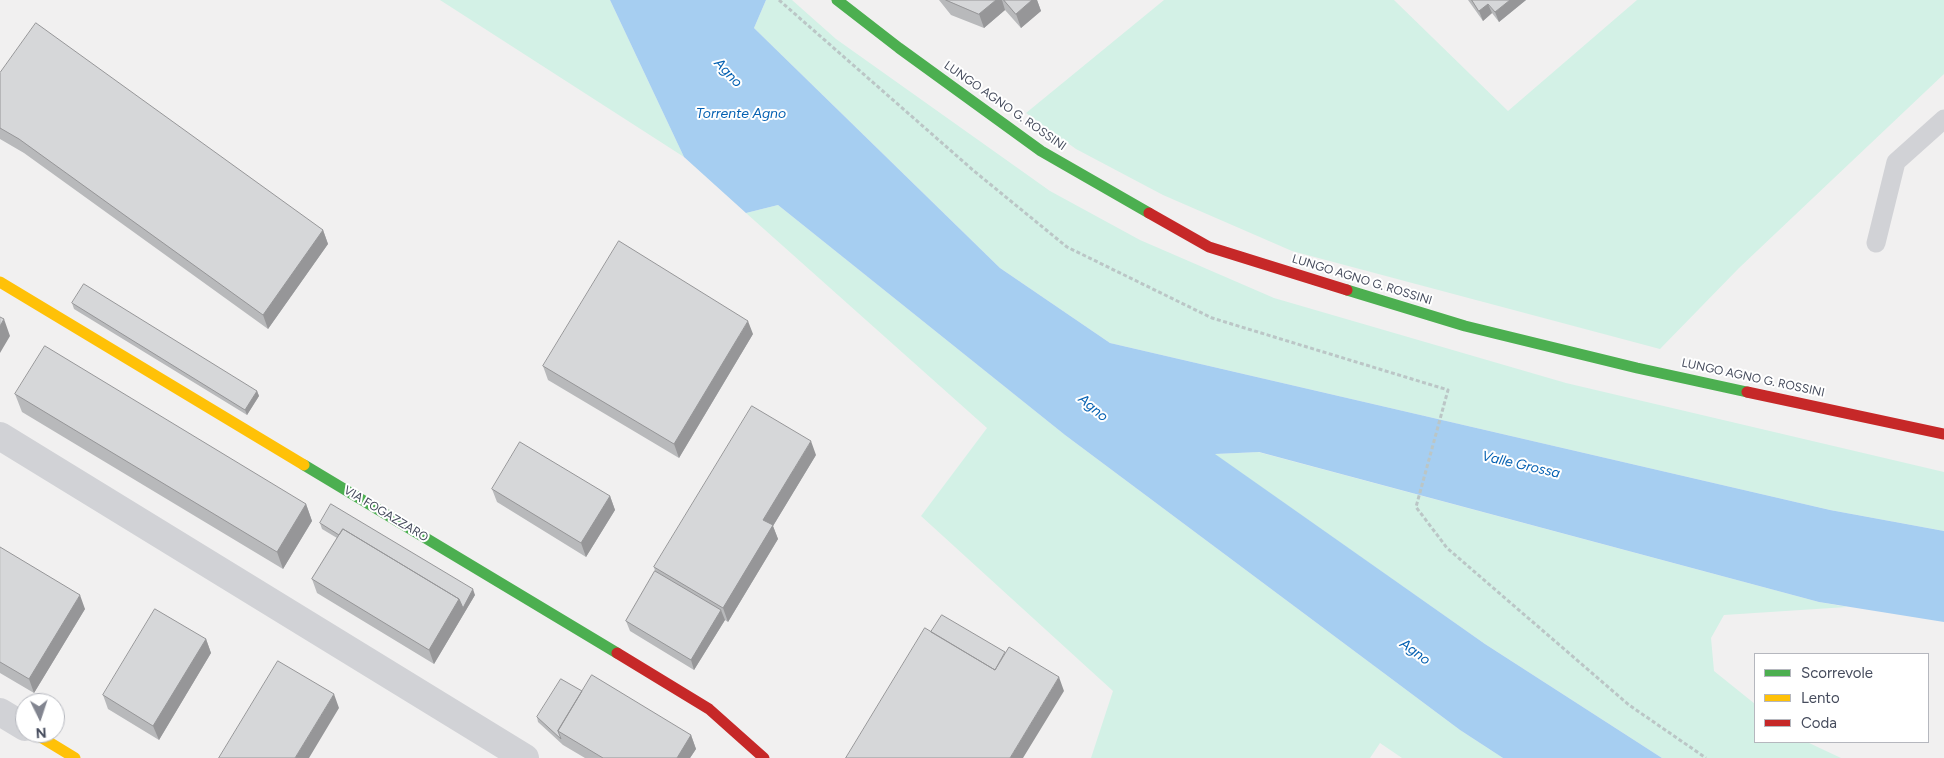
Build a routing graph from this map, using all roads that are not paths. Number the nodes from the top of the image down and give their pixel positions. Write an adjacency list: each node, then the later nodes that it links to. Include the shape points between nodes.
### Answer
1 (837, 0): 5 (main road, LUNGO AGNO G. ROSSINI, via 1041,151 1209,247 1465,326 1637,368)
2 (1944, 119): 3 (lane, via 1896,162)
3 (1876, 243)
4 (0, 282): 12 (main road, VIA FOGAZZARO, via 709,709)
5 (1944, 434)
6 (0, 436): 11 (street)
7 (0, 712): 8 (street)
8 (15, 722)
9 (50, 743): 10 (main road)
10 (75, 758)
11 (525, 758)
12 (764, 758)

